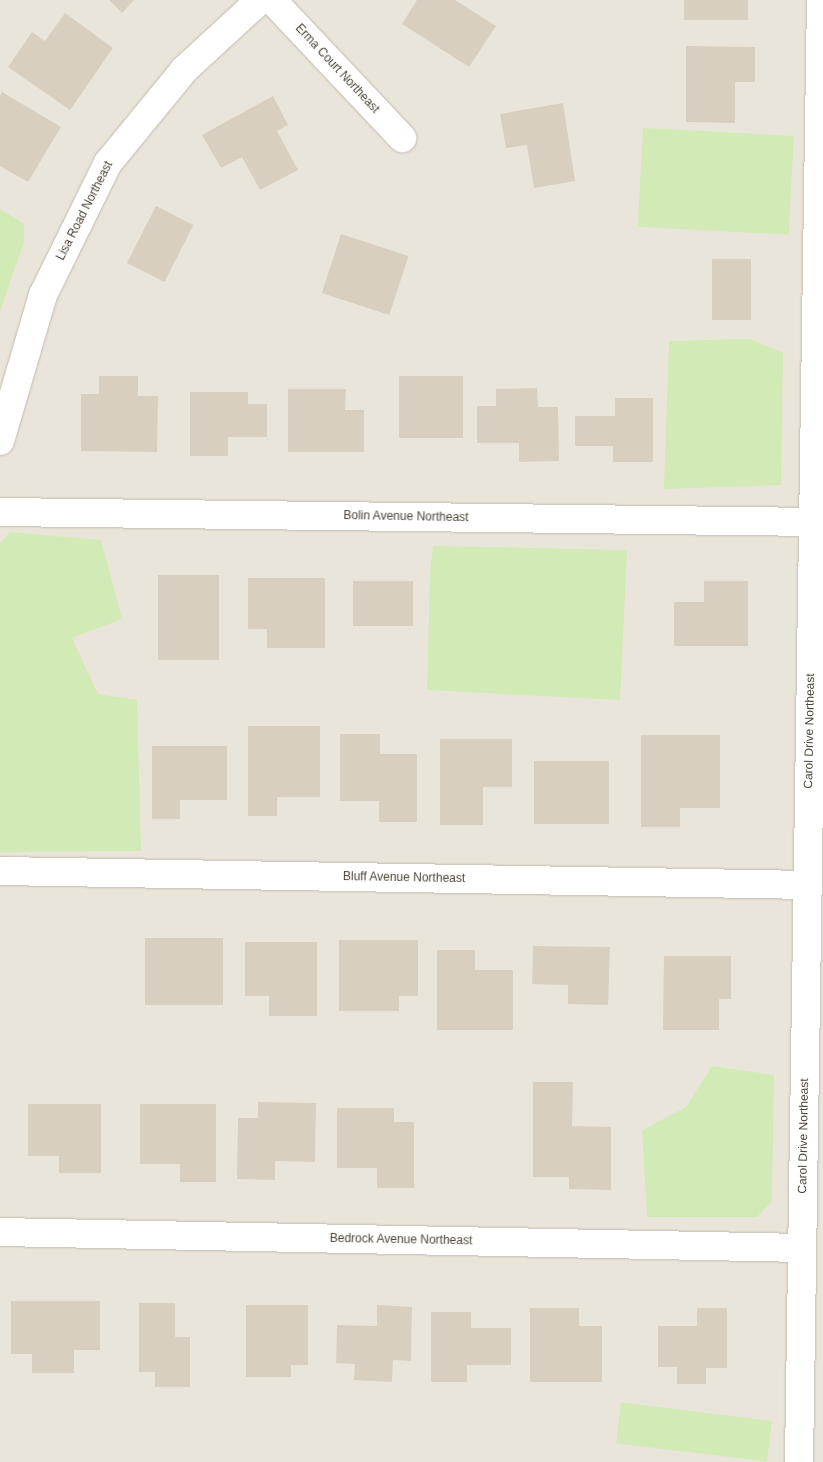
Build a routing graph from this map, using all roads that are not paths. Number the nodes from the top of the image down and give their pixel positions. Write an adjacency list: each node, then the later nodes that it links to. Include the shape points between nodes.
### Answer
1 (260, 0): 5 (street, Lisa Road Northeast, via 184,70 108,162 43,296)
2 (272, 0): 4 (street, Erma Court Northeast)
3 (820, 0): 7 (street, Carol Drive Northeast)
4 (402, 138)
5 (0, 441)
6 (0, 512): 7 (street, Bolin Avenue Northeast)
7 (813, 522): 9 (street, Carol Drive Northeast)
8 (0, 872): 9 (street, Bluff Avenue Northeast)
9 (808, 884): 11 (street, Carol Drive Northeast)
10 (0, 1232): 11 (street, Bedrock Avenue Northeast)
11 (802, 1248): 12 (street, Carol Drive Northeast)
12 (799, 1462)

